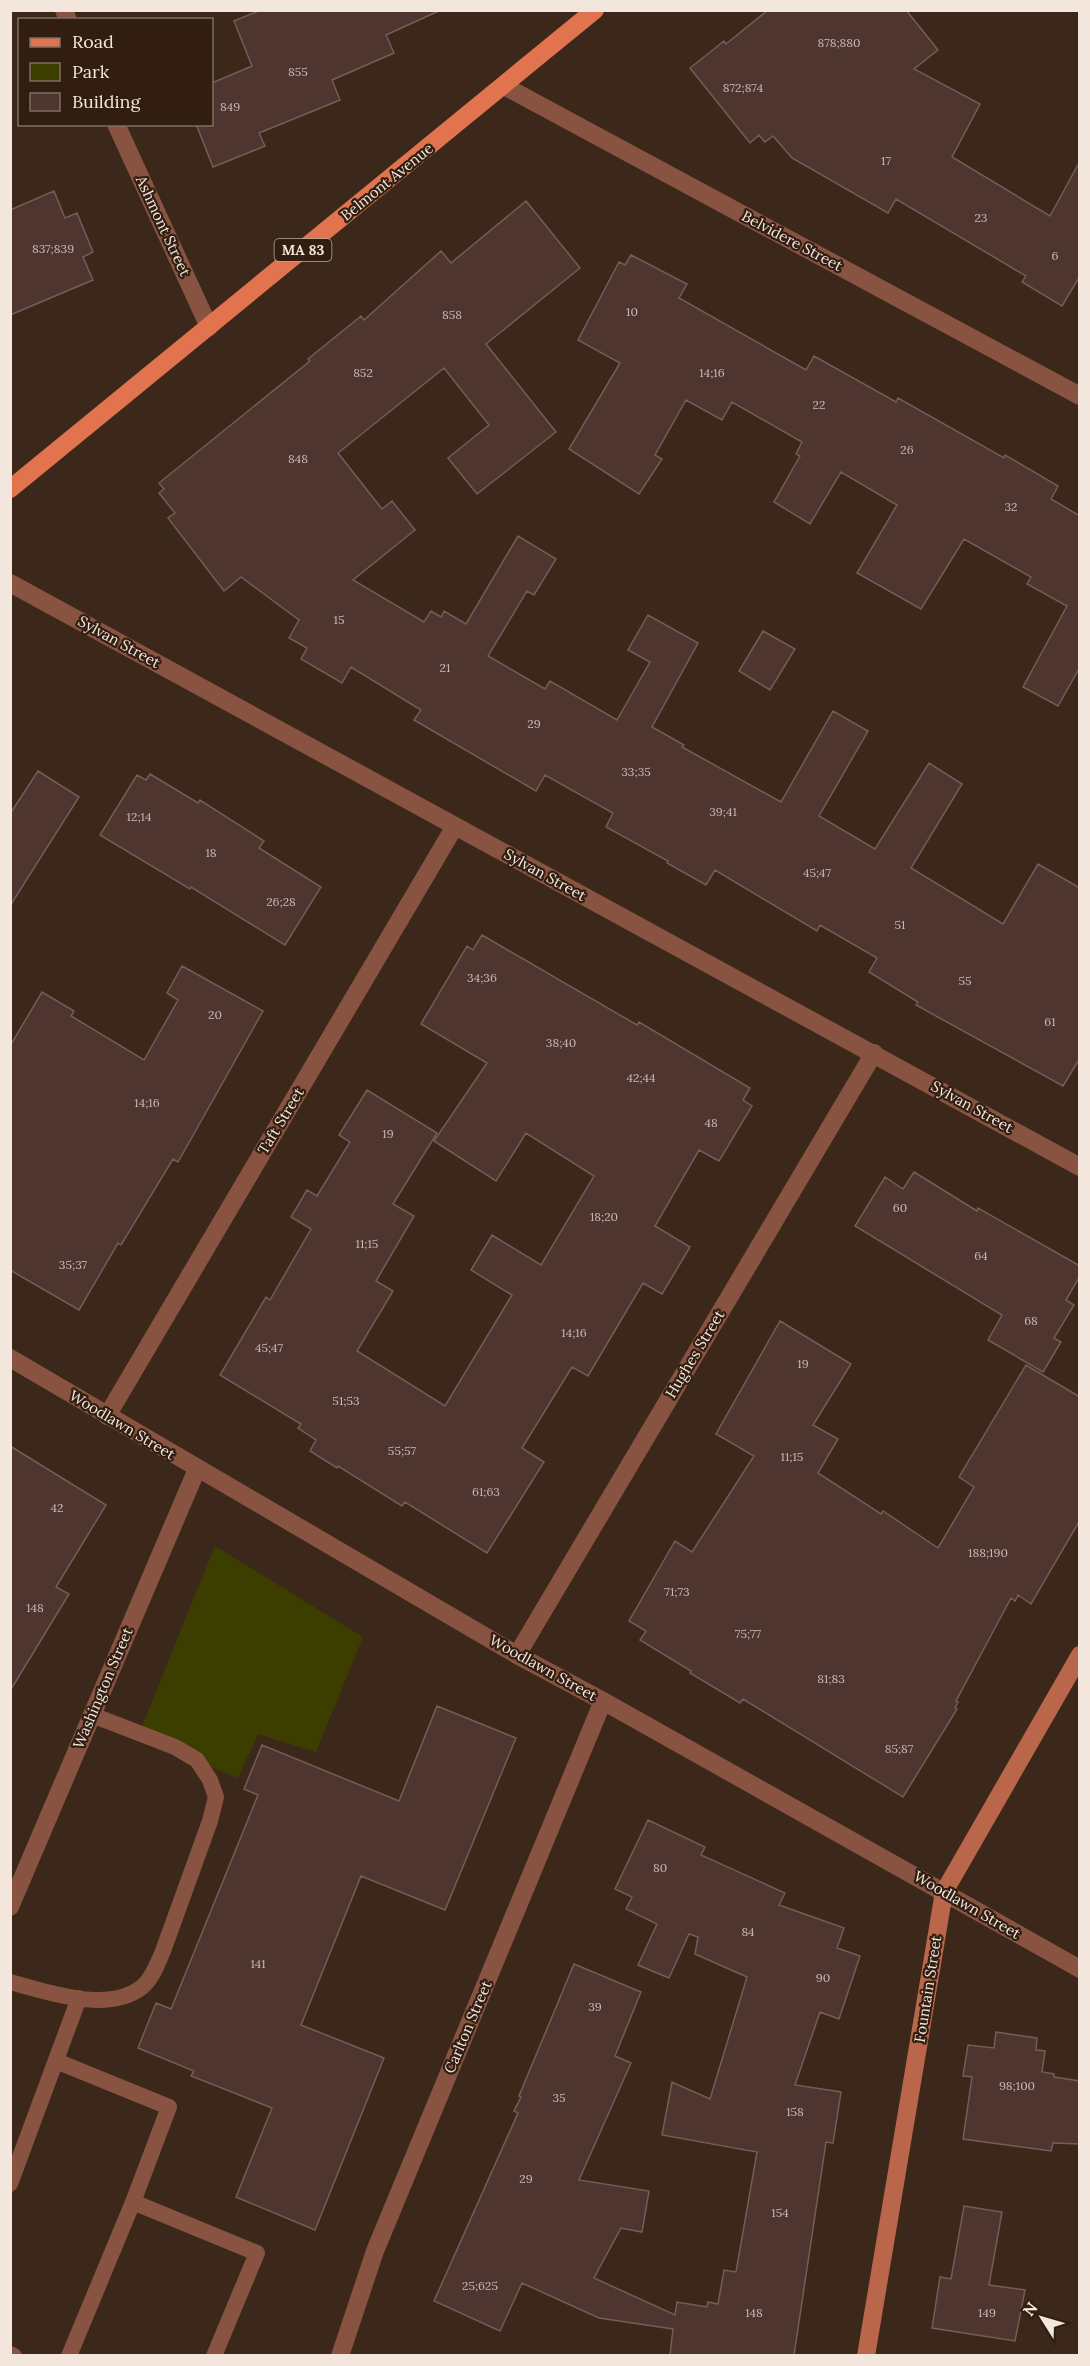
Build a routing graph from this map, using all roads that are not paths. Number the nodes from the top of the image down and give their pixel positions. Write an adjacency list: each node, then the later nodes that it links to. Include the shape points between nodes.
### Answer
1 (594, 11): 2 (main road, Belmont Avenue / MA 83)
2 (504, 86): 4 (main road, Belmont Avenue / MA 83); 5 (street, Belvidere Street)
3 (117, 126): 4 (street, Ashmont Street)
4 (209, 327): 6 (main road, Belmont Avenue / MA 83)
5 (1080, 396)
6 (10, 489)
7 (10, 583): 8 (street, Sylvan Street)
8 (455, 826): 9 (street, Sylvan Street); 12 (street, Taft Street)
9 (874, 1053): 10 (street, Sylvan Street); 14 (street, Hughes Street)
10 (1080, 1167)
11 (10, 1358): 12 (street, Woodlawn Street)
12 (107, 1416): 13 (street, Woodlawn Street)
13 (197, 1469): 14 (street, Woodlawn Street); 17 (street, Washington Street)
14 (517, 1655): 16 (street, Woodlawn Street)
15 (1080, 1655): 18 (street, Fountain Street)
16 (603, 1701): 18 (street, Woodlawn Street); 28 (street, Carlton Street, via 375,2252)
17 (92, 1715): 19 (street, Washington Street); 22 (lane, via 175,1747 196,1760 216,1797 155,1970 144,1986 125,1997)
18 (944, 1892): 20 (street, Woodlawn Street); 29 (street, Fountain Street)
19 (10, 1907)
20 (1080, 1970)
21 (10, 1982): 22 (lane)
22 (79, 1998): 23 (lane)
23 (56, 2061): 24 (lane); 25 (lane, via 170,2107)
24 (10, 2184)
25 (133, 2202): 26 (lane); 27 (lane, via 257,2253)
26 (69, 2355)
27 (214, 2355)
28 (340, 2355)
29 (866, 2355)

